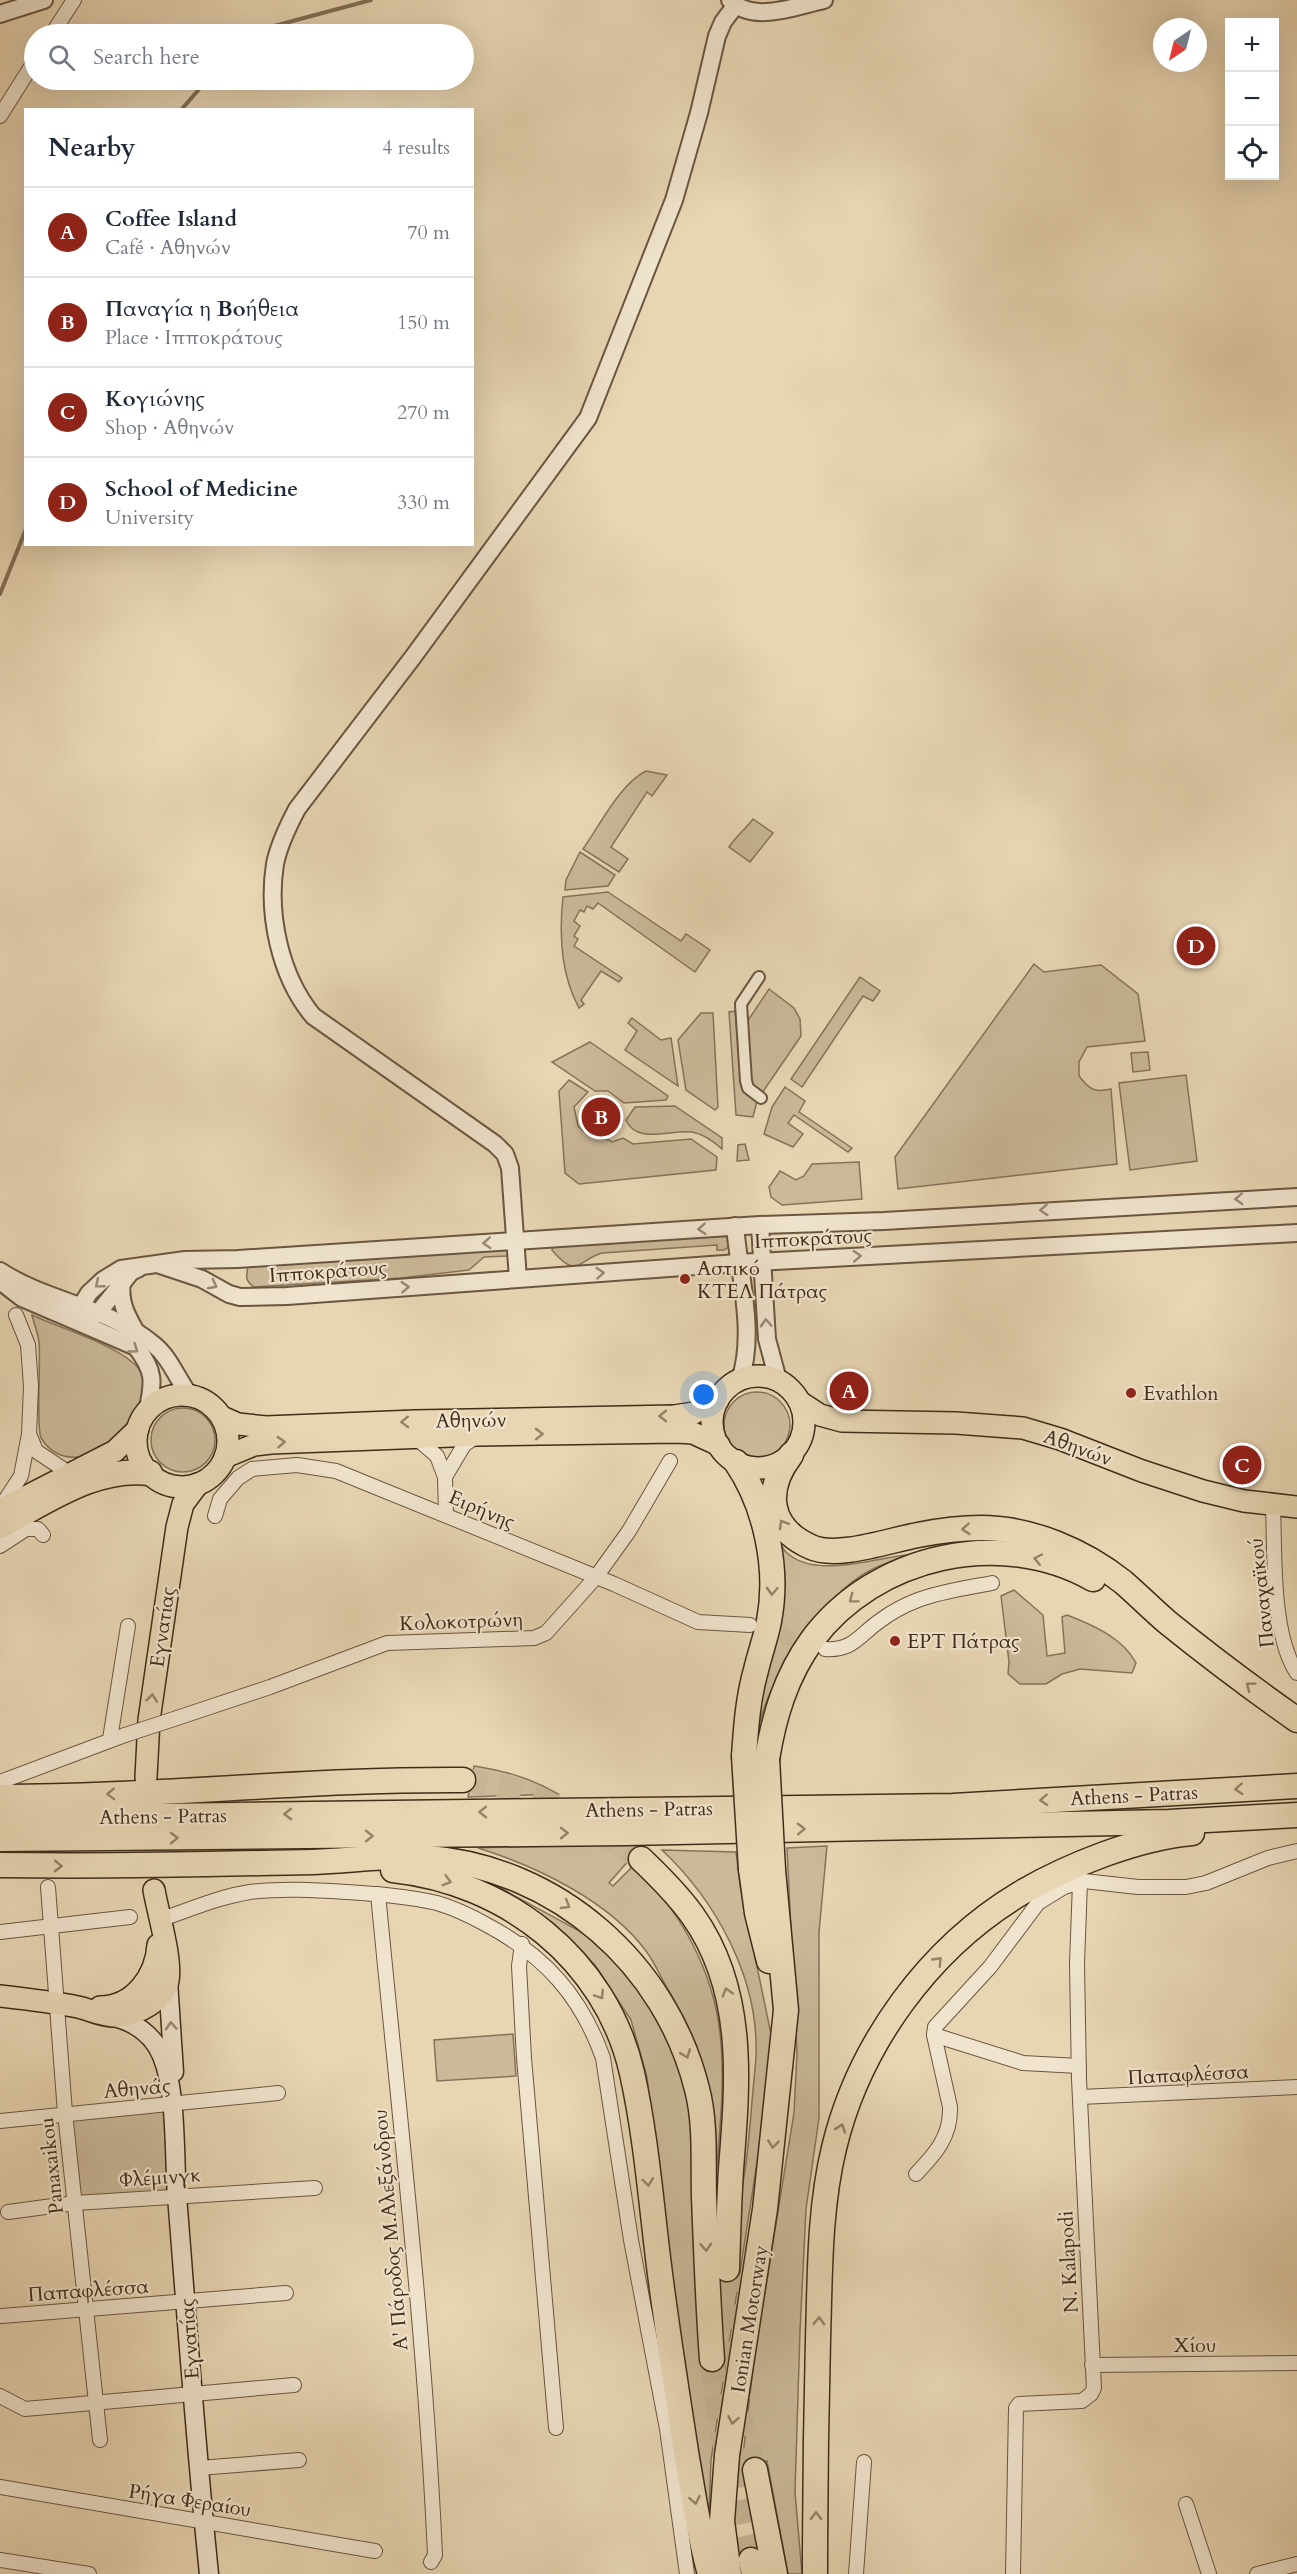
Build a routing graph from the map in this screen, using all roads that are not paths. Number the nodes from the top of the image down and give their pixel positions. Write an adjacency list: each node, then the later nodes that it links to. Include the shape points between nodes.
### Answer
1 (44, 0): 5 (street)
2 (74, 0): 6 (street)
3 (824, 0): 4 (street, via 756,13)
4 (733, 3): 15 (street, via 717,36 671,209 588,418 297,809 285,831 276,862 272,886 276,934 305,1006 313,1017 505,1154 512,1181)
5 (0, 14)
6 (58, 24)
7 (24, 78): 8 (street)
8 (0, 116)
9 (759, 977): 10 (street, via 741,1004 746,1081 748,1088)
10 (761, 1098)
11 (1297, 1197): 12 (street, Ιπποκράτους, one-way to 12)
12 (760, 1225): 13 (street, Ιπποκράτους); 16 (street)
13 (735, 1226): 15 (street, Ιπποκράτους, one-way to 15); 17 (street)
14 (1297, 1233): 16 (street, Ιπποκράτους, one-way to 14)
15 (515, 1242): 18 (street, Ιπποκράτους, one-way to 18); 21 (street)
16 (762, 1262): 17 (street, Ιπποκράτους); 30 (street, one-way to 16, via 767,1339)
17 (738, 1263): 21 (street, Ιπποκράτους, one-way to 17); 29 (street, via 747,1329)
18 (159, 1264): 19 (street, Ιπποκράτους); 21 (street, Ιπποκράτους, one-way to 21, via 240,1297)
19 (141, 1267): 23 (street, Ιπποκράτους); 24 (street, Ιπποκράτους, one-way to 24, via 122,1269 103,1280)
20 (0, 1271): 24 (street, via 41,1292)
21 (518, 1279)
22 (0, 1281): 27 (street, via 22,1298)
23 (122, 1281): 25 (street, Ιπποκράτους); 28 (street, via 120,1298)
24 (81, 1306): 25 (street); 27 (street)
25 (98, 1313): 27 (street); 28 (street)
26 (16, 1315): 37 (street, via 28,1345)
27 (82, 1323): 35 (street, one-way to 35, via 136,1347 149,1363 152,1382)
28 (136, 1332): 31 (street, via 165,1357)
29 (740, 1380): 30 (main road, via 759,1376); 32 (main road, Αθηνών, via 731,1384)
30 (778, 1380): 33 (main road, Αθηνών)
31 (190, 1396): 34 (main road, Αθηνών, via 214,1407); 35 (main road, via 166,1398)
32 (718, 1400): 34 (main road, Αθηνών, one-way to 34, via 694,1413 674,1416 266,1428); 40 (main road, via 712,1422)
33 (800, 1402): 36 (main road, Αθηνών, via 831,1419); 41 (main road, via 805,1420)
34 (222, 1417): 42 (main road, via 228,1443)
35 (142, 1420): 45 (main road, via 115,1451); 46 (main road, via 137,1448)
36 (854, 1422): 41 (main road, Αθηνών, via 833,1426); 49 (main road, Αθηνών, via 1023,1428 1182,1485)
37 (29, 1434): 45 (street, via 36,1451); 51 (street, via 21,1476)
38 (478, 1435): 39 (main road, Αθηνών); 40 (main road, Αθηνών, one-way to 40, via 677,1432 693,1433); 47 (street, via 464,1446)
39 (415, 1437): 42 (main road, Αθηνών, one-way to 39, via 254,1445 272,1443); 47 (street, via 437,1456)
40 (718, 1445): 44 (main road, Αθηνών)
41 (796, 1446): 44 (main road, Αθηνών, via 782,1462 759,1468); 59 (highway, one-way to 41, via 1100,1566 1063,1546 1028,1534 972,1529 834,1551 814,1549 786,1531 773,1498 776,1479)
42 (225, 1457): 48 (main road, Αθηνών, via 215,1473)
43 (670, 1461): 57 (street, Κολοκοτρώνη, via 629,1531)
44 (736, 1462): 66 (highway, one-way to 66, via 748,1482 768,1542 773,1585 769,1623 750,1700)
45 (69, 1473): 51 (main road)
46 (150, 1473): 48 (main road, via 165,1483); 54 (highway, via 123,1471 93,1478)
47 (445, 1477): 52 (street)
48 (198, 1484): 67 (main road, Εγνατίας, one-way to 48, via 149,1720 177,1527 183,1504)
49 (1274, 1506): 50 (main road, Αθηνών); 63 (street, Παναχαϊκού, via 1280,1617 1288,1654)
50 (1297, 1507)
51 (0, 1508)
52 (446, 1515): 53 (street, Ειρήνης, via 346,1474 297,1465 244,1473 220,1499); 57 (street, Ειρήνης)
53 (215, 1516)
54 (0, 1526)
55 (43, 1535): 56 (street, via 38,1529 26,1529)
56 (0, 1546)
57 (596, 1577): 60 (street, Ειρήνης, via 698,1622); 65 (street, Κολοκοτρώνη, bridge, via 546,1634 534,1638 387,1644)
58 (992, 1583): 62 (street, via 920,1599 894,1611 850,1646)
59 (1165, 1620): 64 (highway, one-way to 59); 66 (highway, one-way to 66, via 1058,1563 983,1553 918,1564 867,1589 844,1606 812,1641 786,1685 772,1728)
60 (750, 1625)
61 (128, 1626): 65 (street)
62 (825, 1649)
63 (1297, 1673)
64 (1297, 1720)
65 (110, 1739): 70 (street, Κολοκοτρώνη)
66 (756, 1758): 134 (highway, Ionian Motorway, one-way to 134, bridge, via 762,1869 786,2010 765,2209 727,2455 722,2522)
67 (146, 1777)
68 (464, 1780): 70 (highway, one-way to 70, via 369,1780)
69 (1297, 1786): 70 (highway, Athens - Patras, one-way to 70, via 953,1806)
70 (2, 1798)
71 (1297, 1815): 73 (highway, Athens - Patras, one-way to 71, via 673,1832 1169,1822)
72 (1297, 1823): 136 (highway, one-way to 72, via 816,2406 825,2205 834,2148 863,2070 881,2035 907,1996 968,1931 1043,1880 1136,1845 1180,1834)
73 (0, 1839)
74 (1297, 1851): 78 (street, via 1186,1887)
75 (640, 1859): 105 (highway, one-way to 75, via 736,2109 734,2021 710,1943 693,1916)
76 (328, 1861): 77 (highway, one-way to 76); 110 (highway, one-way to 110, via 429,1858 510,1877 581,1914 639,1970 679,2036 698,2092); 133 (highway, one-way to 133, via 421,1873 491,1897 559,1945 603,2000 617,2028 641,2121 671,2360)
77 (0, 1865)
78 (1080, 1881): 92 (street, via 1038,1903 984,1974 937,2023); 93 (street, N. Kalapodi)
79 (48, 1887): 84 (street, Panaxaikou)
80 (154, 1890): 83 (main road, Εγνατίας)
81 (378, 1894): 83 (street, via 316,1890 250,1892 200,1904); 86 (street, via 438,1903); 128 (street, Α' Πάροδος Μ.Αλεξάνδρου, via 433,2507 435,2555)
82 (130, 1917): 84 (street)
83 (159, 1920): 87 (main road, Εγνατίας); 90 (main road, via 156,1961 138,1992 105,2007)
84 (51, 1926): 85 (street); 89 (street, Panaxaikou)
85 (0, 1932)
86 (522, 1944): 117 (street, via 519,1966 525,2070); 132 (street, via 566,1988 594,2032 603,2058 631,2240 667,2429)
87 (168, 1981): 91 (main road, via 143,2009 119,2016); 97 (main road, Εγνατίας, one-way to 87, via 174,2071)
88 (0, 1996): 89 (main road)
89 (56, 2004): 90 (main road); 98 (street, Panaxaikou)
90 (78, 2007): 91 (main road)
91 (106, 2015): 97 (main road, Εγνατίας, via 134,2024 156,2044)
92 (934, 2035): 93 (street, via 1023,2063); 100 (street, via 951,2119 940,2147)
93 (1078, 2066): 96 (street, N. Kalapodi)
94 (1297, 2087): 96 (street, Παπαφλέσσα)
95 (278, 2092): 97 (street, Αθηνάς)
96 (1080, 2097): 112 (street, N. Kalapodi)
97 (172, 2104): 98 (street, Αθηνάς); 102 (main road, Εγνατίας)
98 (65, 2114): 99 (street, Αθηνάς); 103 (street, Panaxaikou)
99 (0, 2121)
100 (916, 2174)
101 (315, 2188): 102 (street, Φλέμινγκ)
102 (177, 2196): 103 (street, Φλέμινγκ); 107 (main road, Εγνατίας)
103 (75, 2203): 104 (street, Φλέμινγκ); 108 (street, Panaxaikou)
104 (8, 2212)
105 (727, 2269)
106 (285, 2293): 107 (street, Παπαφλέσσα)
107 (186, 2301): 108 (street, Παπαφλέσσα); 114 (main road, Εγνατίας)
108 (87, 2310): 109 (street, Παπαφλέσσα); 116 (street, Panaxaikou)
109 (2, 2316)
110 (712, 2359)
111 (1297, 2363): 112 (street, Χίου)
112 (1092, 2365): 138 (street, N. Kalapodi, via 1094,2388 1085,2399 1019,2404 1016,2408)
113 (294, 2385): 114 (street)
114 (193, 2393): 116 (street); 121 (main road, Εγνατίας)
115 (0, 2396): 116 (street, via 25,2409)
116 (97, 2403): 118 (street, Panaxaikou)
117 (556, 2428)
118 (100, 2440)
119 (299, 2460): 121 (street)
120 (864, 2462): 137 (street)
121 (199, 2469): 125 (main road, Εγνατίας)
122 (755, 2470): 135 (highway)
123 (0, 2487): 125 (street, Ρήγα Φεραίου)
124 (1186, 2504): 139 (street)
125 (203, 2520): 126 (street, Ρήγα Φεραίου); 131 (main road, Εγνατίας)
126 (375, 2551)
127 (0, 2560): 130 (street)
128 (431, 2562)
129 (1297, 2564): 140 (street)
130 (89, 2574)
131 (209, 2574)
132 (687, 2574)
133 (710, 2574)
134 (729, 2574)
135 (775, 2574)
136 (815, 2574)
137 (856, 2574)
138 (1013, 2574)
139 (1209, 2574)
140 (1257, 2574)

